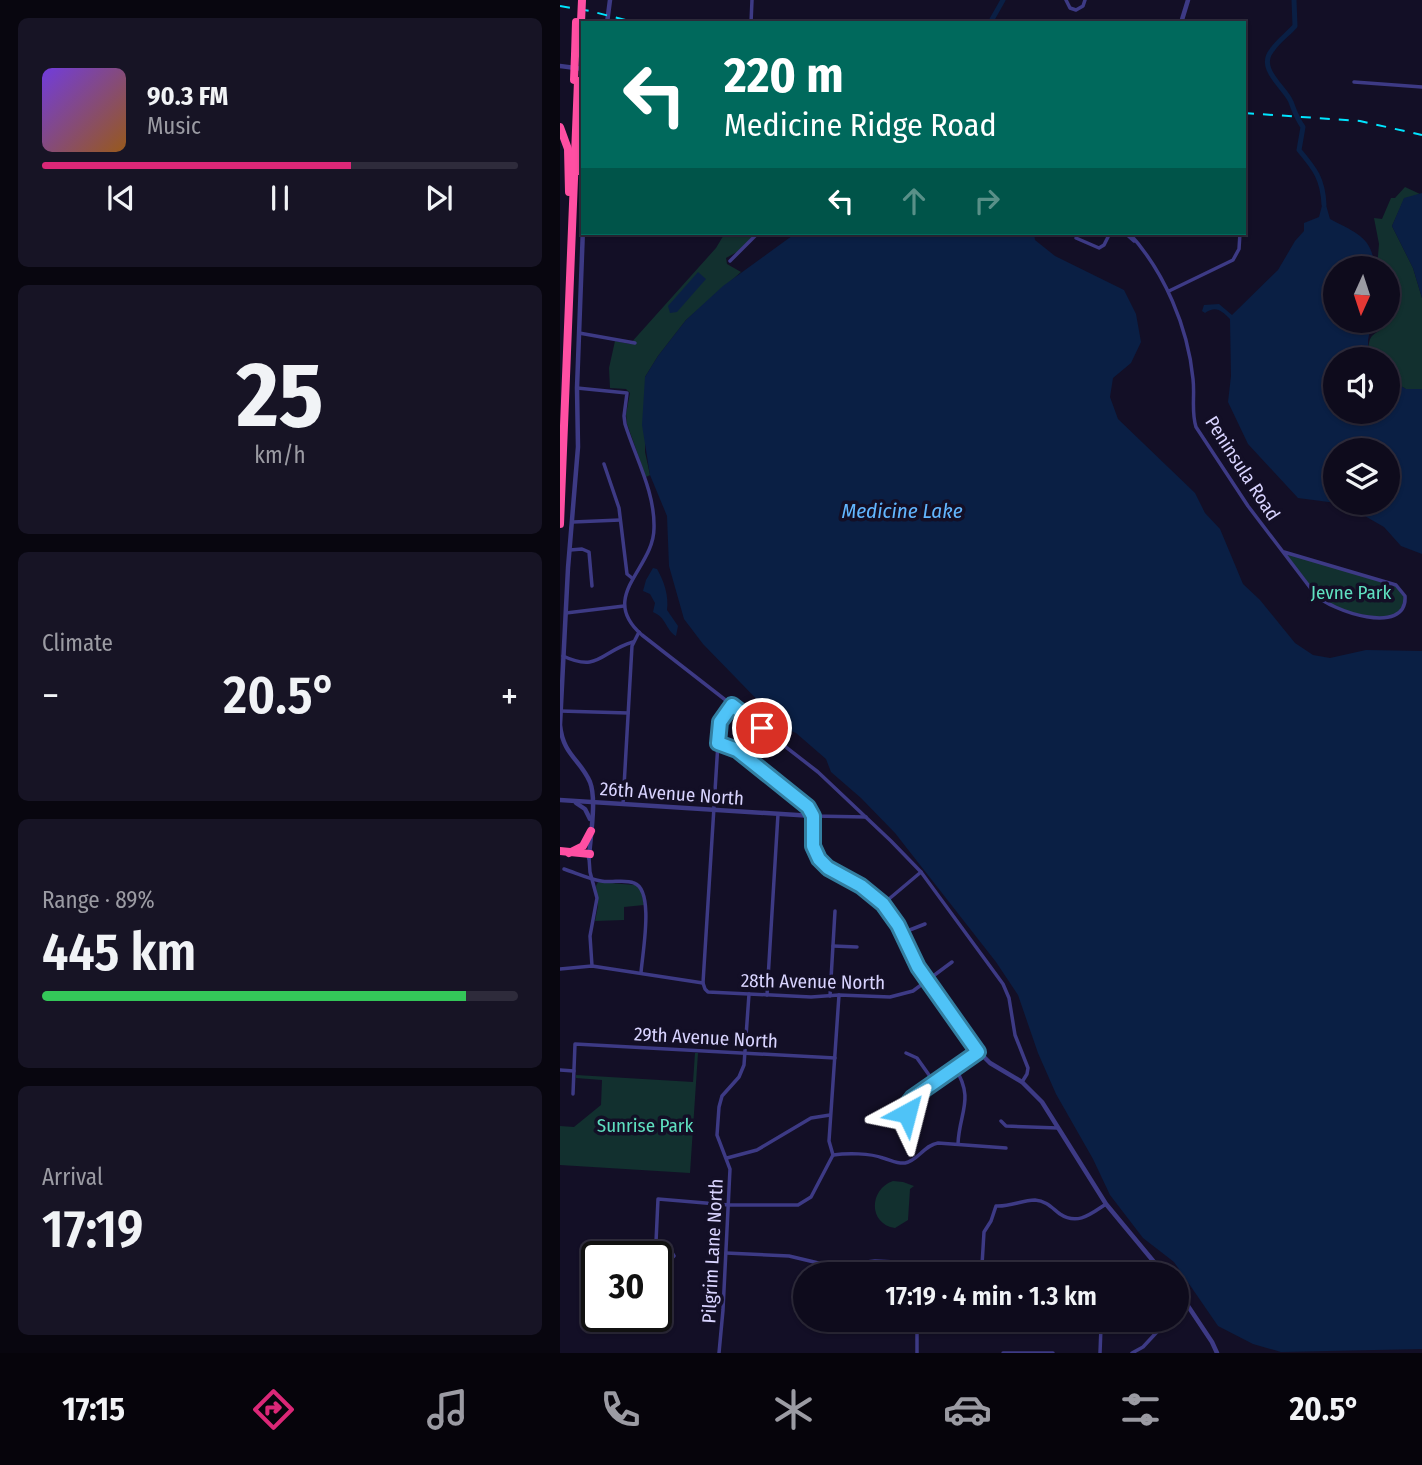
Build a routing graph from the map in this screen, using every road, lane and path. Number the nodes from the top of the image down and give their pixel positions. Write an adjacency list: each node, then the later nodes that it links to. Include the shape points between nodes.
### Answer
1 (580, 0): 12 (highway, bridge)
2 (610, 0): 7 (street)
3 (752, 0): 8 (street)
4 (1066, 0): 5 (street, via 1076,10)
5 (1085, 0)
6 (1188, 0): 9 (street)
7 (607, 21)
8 (751, 21)
9 (1182, 21)
10 (560, 66): 11 (street)
11 (581, 69)
12 (576, 81): 17 (highway); 18 (highway)
13 (1354, 82): 14 (street)
14 (1422, 87)
15 (560, 128): 17 (highway, via 568,149)
16 (581, 164): 18 (highway)
17 (569, 202): 30 (highway)
18 (572, 233): 34 (highway)
19 (583, 235): 27 (street)
20 (756, 235): 25 (street)
21 (1109, 235): 24 (street, via 1099,248)
22 (1129, 235): 26 (street, Peninsula Road)
23 (1240, 235): 26 (street, via 1233,260)
24 (1076, 238)
25 (730, 261)
26 (1168, 291): 36 (street, Peninsula Road, via 1190,363 1196,427)
27 (579, 333): 28 (street); 29 (street)
28 (635, 343)
29 (577, 388): 33 (street); 37 (street, via 622,390 627,395 625,424 648,488 654,528 651,549)
30 (560, 439)
31 (604, 464): 32 (street)
32 (621, 520): 33 (street); 37 (street, via 626,570)
33 (573, 522): 35 (street)
34 (560, 524)
35 (570, 550): 38 (street, via 589,552); 40 (street)
36 (1283, 552): 36 (street, Peninsula Road, via 1330,606 1384,618 1404,607 1405,596 1396,585)
37 (632, 578): 39 (street)
38 (592, 586)
39 (624, 606): 40 (street); 41 (street, via 628,620)
40 (566, 613): 43 (street)
41 (639, 632): 42 (street); 44 (street)
42 (633, 642): 43 (street, via 589,663); 46 (street)
43 (563, 656): 45 (street)
44 (732, 705): 47 (street, via 720,722); 55 (street, via 818,772)
45 (561, 710): 46 (street); 50 (street, via 562,739 589,781)
46 (629, 713): 51 (street)
47 (718, 743): 52 (street); 54 (street, via 737,750 808,807)
48 (560, 800): 49 (street, 26th Avenue North)
49 (572, 801): 50 (street, 26th Avenue North); 56 (street, via 585,809)
50 (592, 802): 51 (street, 26th Avenue North); 56 (street)
51 (623, 804): 52 (street, 26th Avenue North)
52 (714, 810): 53 (street, 26th Avenue North); 74 (street)
53 (778, 814): 54 (street, 26th Avenue North); 76 (street)
54 (813, 816): 55 (street, 26th Avenue North); 63 (street, via 812,840 819,859)
55 (866, 817): 61 (street)
56 (591, 828): 57 (highway, via 583,846); 58 (street)
57 (565, 852): 58 (highway)
58 (589, 856): 59 (highway); 62 (street)
59 (560, 858)
60 (564, 869): 62 (street)
61 (921, 872): 63 (street); 86 (street, via 1003,984 1028,1068)
62 (591, 878): 70 (street, via 597,898 590,936); 72 (street, via 632,882 642,889 646,919)
63 (883, 904): 66 (street)
64 (835, 911): 67 (street)
65 (925, 923): 66 (street)
66 (902, 933): 73 (street)
67 (833, 946): 68 (street); 78 (street)
68 (857, 947)
69 (952, 962): 73 (street, 28th Avenue North)
70 (592, 966): 71 (street); 72 (street)
71 (560, 969)
72 (641, 973): 74 (street)
73 (928, 981): 77 (street, 28th Avenue North, via 898,996); 79 (street)
74 (703, 983): 75 (street, 28th Avenue North, via 708,992)
75 (749, 994): 76 (street, 28th Avenue North); 80 (street, Pilgrim Lane North)
76 (767, 995): 78 (street, 28th Avenue North)
77 (839, 995): 78 (street, 28th Avenue North); 82 (street)
78 (830, 996)
79 (978, 1052): 83 (street); 86 (street)
80 (745, 1053): 82 (street, 29th Avenue North); 85 (street, 29th Avenue North, via 575,1044); 96 (street, Pilgrim Lane North, via 743,1069 719,1107 717,1135)
81 (906, 1053): 87 (street, via 917,1058)
82 (835, 1058): 90 (street)
83 (955, 1068): 87 (street); 93 (street, via 966,1095)
84 (560, 1070): 85 (street)
85 (574, 1071): 88 (street)
86 (1022, 1082): 92 (street)
87 (934, 1083): 89 (street, via 909,1100)
88 (573, 1094)
89 (907, 1113)
90 (830, 1115): 95 (street); 96 (street, via 811,1118 757,1150)
91 (1001, 1121): 92 (street, via 1006,1126)
92 (1058, 1128): 97 (street)
93 (958, 1144): 94 (street); 95 (street, via 933,1144 905,1163)
94 (1006, 1148)
95 (833, 1155): 98 (street, via 805,1203)
96 (727, 1158): 98 (street, Pilgrim Lane North)
97 (1106, 1203): 104 (street, via 1079,1218 1035,1200 996,1206 984,1232); 105 (street)
98 (729, 1205): 99 (street, via 658,1199); 100 (street, Pilgrim Lane North)
99 (656, 1241)
100 (726, 1253): 101 (street); 110 (street, Pilgrim Lane North)
101 (820, 1262)
102 (869, 1262): 103 (street)
103 (891, 1262)
104 (982, 1262)
105 (1155, 1262)
106 (1189, 1307): 116 (street)
107 (917, 1332): 111 (street)
108 (1101, 1332): 114 (street)
109 (1157, 1332): 115 (street)
110 (719, 1353)
111 (917, 1353)
112 (1003, 1353): 113 (street)
113 (1053, 1353)
114 (1100, 1353)
115 (1132, 1353)
116 (1217, 1353)

